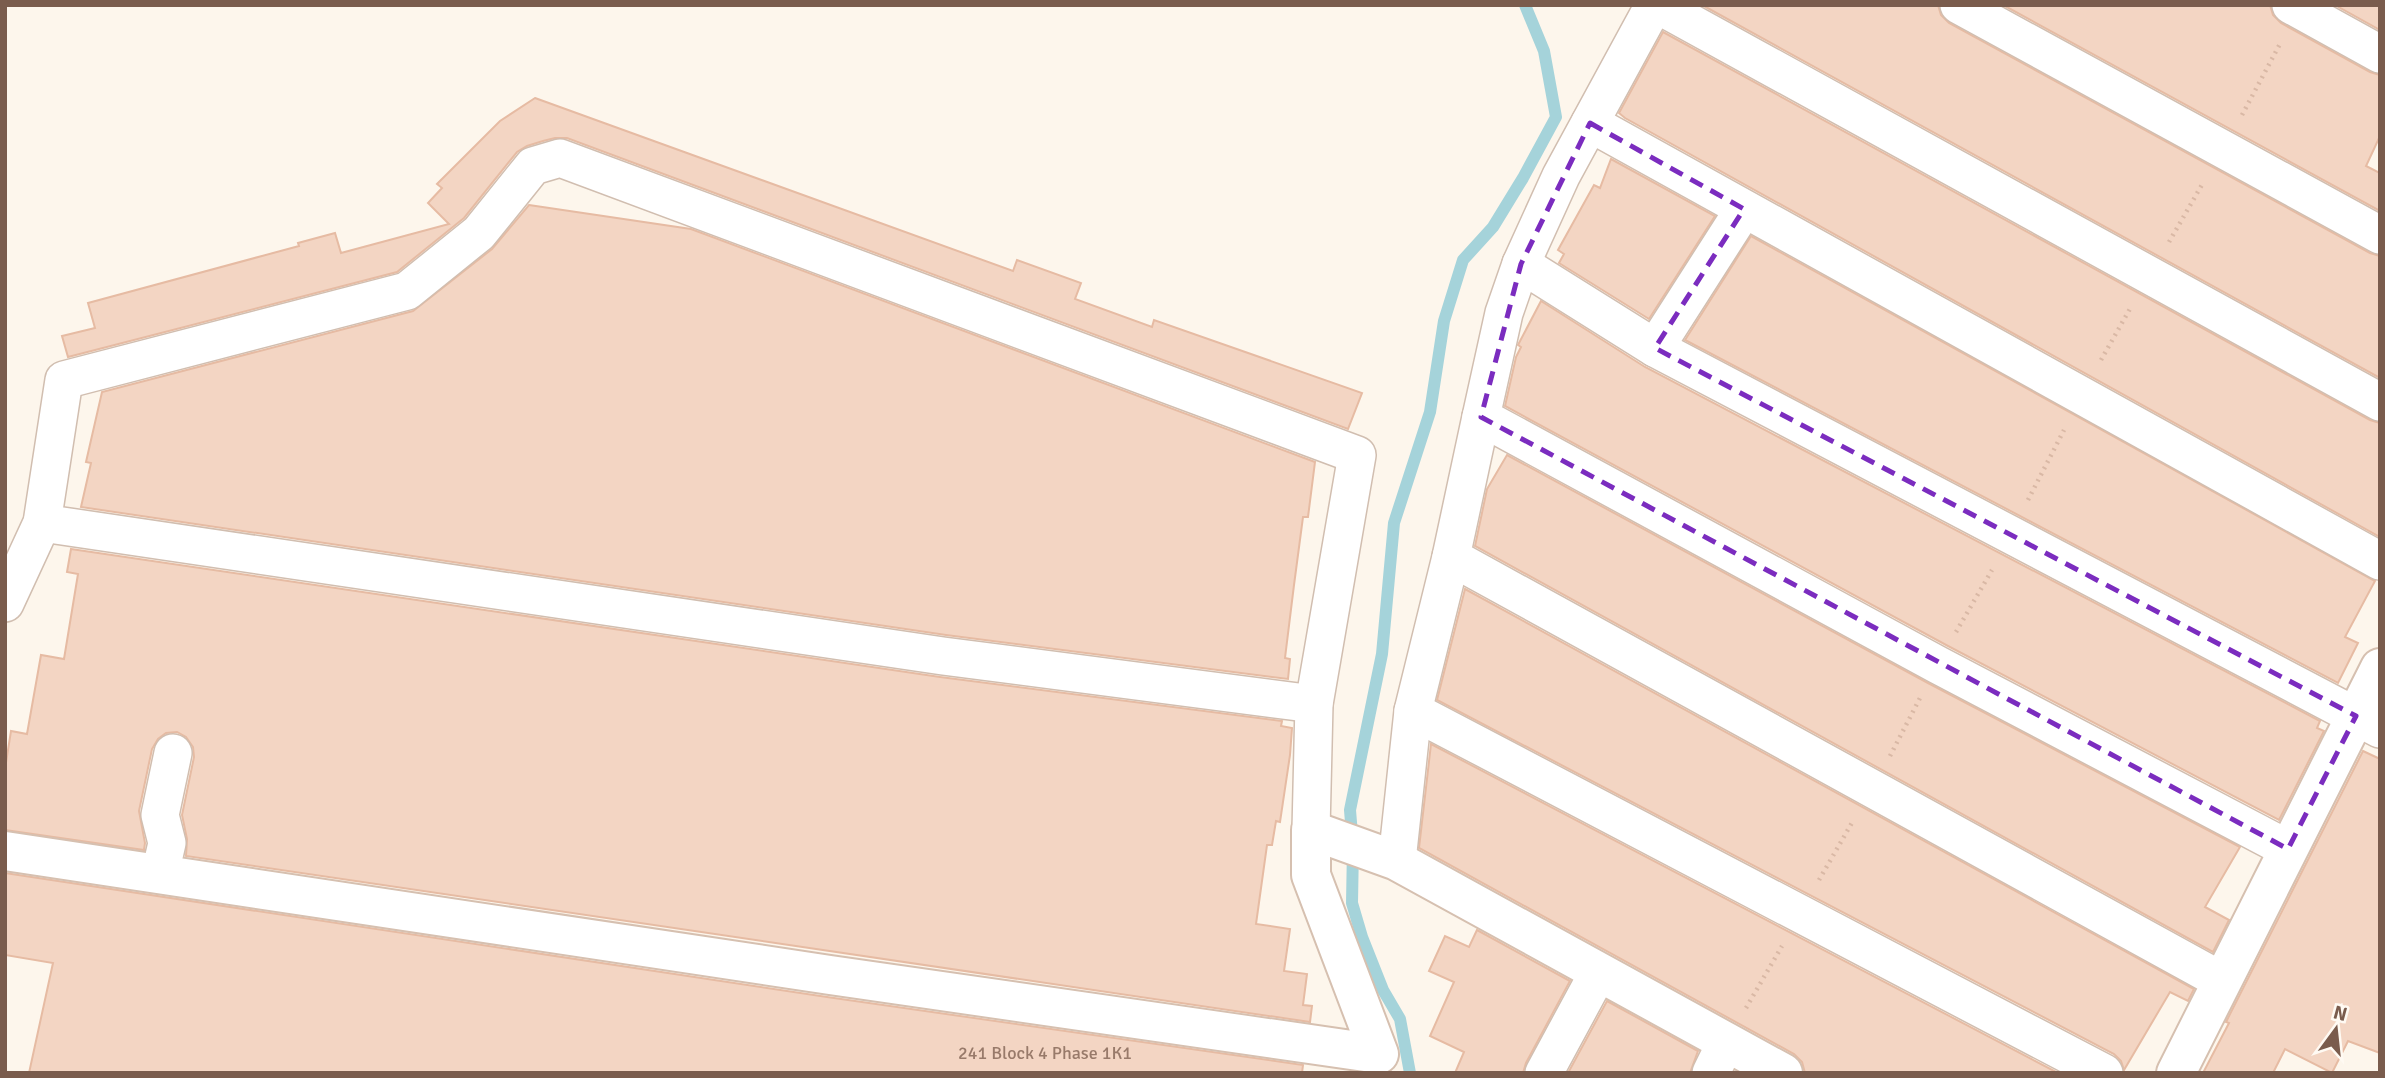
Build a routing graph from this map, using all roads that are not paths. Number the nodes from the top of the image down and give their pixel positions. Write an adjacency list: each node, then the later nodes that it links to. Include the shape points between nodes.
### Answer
1 (1656, 5): 5 (street); 10 (street)
2 (1959, 5): 7 (street)
3 (2291, 5): 4 (street)
4 (2380, 54)
5 (1590, 123): 6 (street); 8 (street)
6 (1744, 209): 9 (street); 14 (street)
7 (2380, 235)
8 (1521, 264): 9 (street); 11 (street, via 1504,313)
9 (1655, 348): 19 (street)
10 (2380, 402)
11 (1481, 417): 13 (street); 22 (street)
12 (43, 523): 15 (street); 17 (street, via 930,654); 17 (street, via 64,380 407,291 479,233 533,166 560,158 1357,455)
13 (1451, 557): 18 (street); 26 (street)
14 (2380, 561)
15 (5, 603)
16 (2380, 668): 19 (street)
17 (1314, 704): 21 (street)
18 (1413, 711): 21 (street); 31 (street)
19 (2368, 722): 22 (street)
20 (173, 753): 24 (street, via 160,815 167,843)
21 (1354, 846): 25 (street); 28 (street, via 1311,875)
22 (2288, 849): 26 (street)
23 (5, 851): 24 (street)
24 (160, 874): 28 (street)
25 (1598, 973): 27 (street); 29 (street)
26 (2222, 981): 32 (street)
27 (1718, 1057): 30 (street)
28 (1383, 1063)
29 (1544, 1073)
30 (1783, 1073)
31 (2104, 1073)
32 (2176, 1073)

